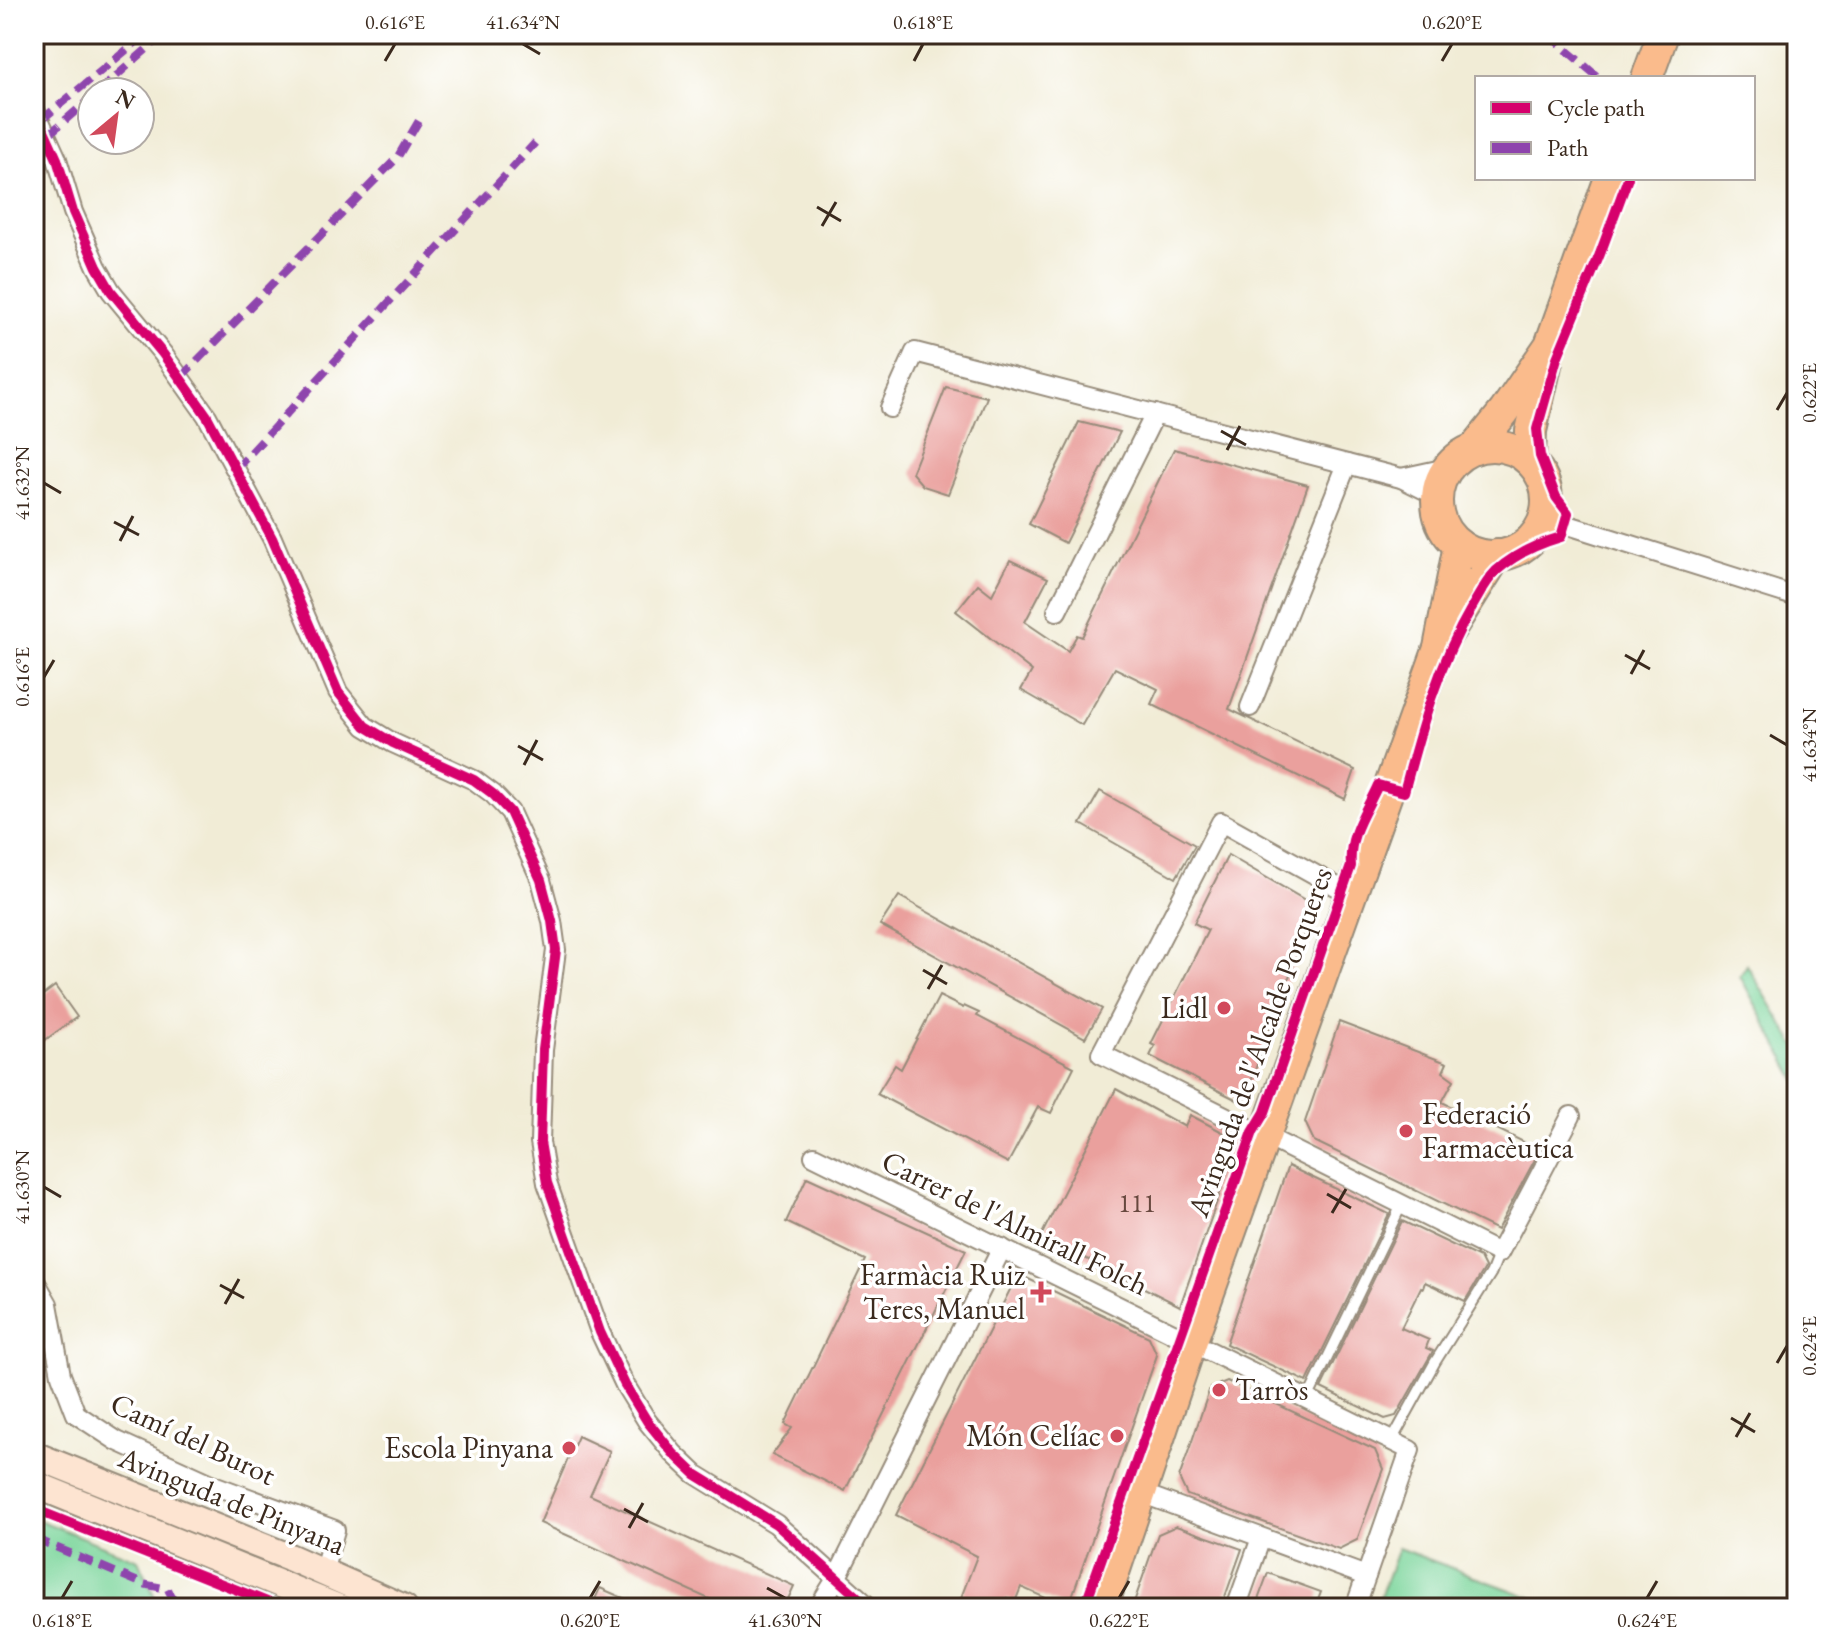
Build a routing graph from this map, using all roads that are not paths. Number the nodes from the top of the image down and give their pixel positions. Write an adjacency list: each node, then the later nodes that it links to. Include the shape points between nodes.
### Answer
1 (1663, 34): 2 (main road)
2 (1648, 76)
3 (34, 108): 39 (street, via 97,267 207,416 272,538 338,692 365,726 474,780 510,812 541,880 556,950 543,1050 540,1142 547,1183 600,1332 625,1385 664,1442 695,1474 776,1524)
4 (1609, 180): 5 (main road)
5 (1550, 345): 8 (main road); 9 (main road, via 1531,431)
6 (890, 408): 7 (street, via 915,352)
7 (1155, 414): 10 (street); 20 (street)
8 (1474, 449): 9 (main road, via 1503,447); 11 (main road)
9 (1530, 461): 13 (main road)
10 (1347, 464): 12 (street); 22 (street)
11 (1447, 468): 12 (street); 14 (main road)
12 (1401, 478): 14 (street)
13 (1546, 491): 15 (street); 16 (main road, via 1543,521)
14 (1437, 496): 17 (main road, via 1438,515)
15 (1565, 524): 16 (street); 19 (street)
16 (1525, 544): 18 (main road)
17 (1459, 545): 18 (main road); 21 (main road)
18 (1497, 555): 21 (main road)
19 (1797, 597)
20 (1057, 611)
21 (1439, 648): 23 (main road, Avinguda de l'Alcalde Porqueres)
22 (1250, 707)
23 (1350, 894): 25 (main road, Avinguda de l'Alcalde Porqueres); 25 (street, via 1221,822 1101,1054)
24 (1571, 1116): 29 (street)
25 (1266, 1138): 27 (street); 31 (main road, Avinguda de l'Alcalde Porqueres)
26 (814, 1156): 28 (street, Carrer de l'Almirall Folch)
27 (1401, 1206): 29 (street); 32 (lane)
28 (1002, 1248): 31 (street, Carrer de l'Almirall Folch); 39 (street)
29 (1499, 1253): 33 (lane)
30 (34, 1279): 40 (street, Camí del Burot, via 48,1304 61,1375 76,1414 117,1441 216,1486 335,1530)
31 (1192, 1340): 32 (street, Carrer de l'Almirall Folch); 36 (main road, Avinguda de l'Alcalde Porqueres)
32 (1308, 1398): 33 (street, Carrer de l'Almirall Folch)
33 (1392, 1440): 38 (street, Carrer de l'Almirall Folch, via 1410,1450)
34 (34, 1455): 40 (street, Avinguda de Pinyana)
35 (34, 1484): 40 (street, Avinguda de Pinyana)
36 (1141, 1493): 37 (street); 45 (main road, Avinguda de l'Alcalde Porqueres)
37 (1261, 1538): 38 (street); 46 (street)
38 (1366, 1576): 47 (street)
39 (836, 1579): 43 (street); 44 (street)
40 (314, 1592): 41 (street, Avinguda de Pinyana); 42 (street, Avinguda de Pinyana)
41 (339, 1608)
42 (404, 1608)
43 (818, 1608)
44 (870, 1608)
45 (1102, 1608)
46 (1236, 1608)
47 (1355, 1608)

